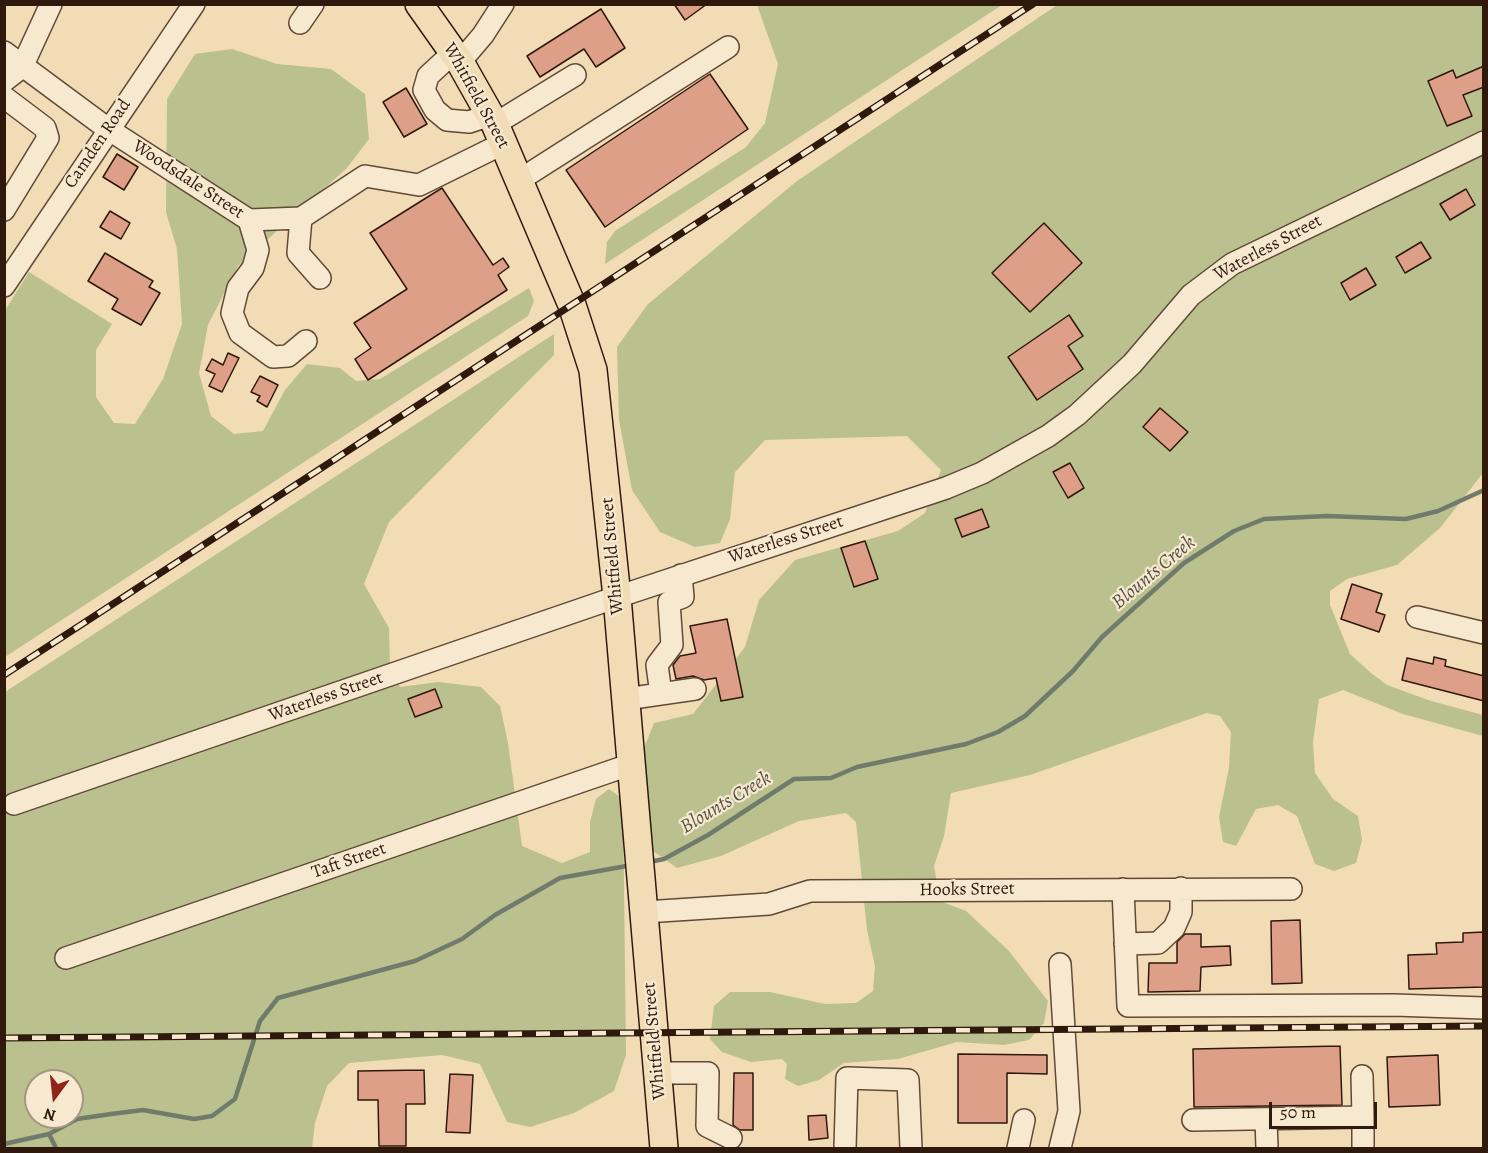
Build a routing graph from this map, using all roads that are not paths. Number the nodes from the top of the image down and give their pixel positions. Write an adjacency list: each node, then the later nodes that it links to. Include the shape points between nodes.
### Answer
1 (51, 4): 10 (street)
2 (194, 4): 15 (street, Camden Road)
3 (314, 4): 6 (street)
4 (419, 4): 9 (main road, Whitfield Street)
5 (503, 4): 9 (street, via 483,35)
6 (300, 23)
7 (728, 47): 17 (street)
8 (4, 52): 10 (street, Woodsdale Street)
9 (457, 57): 14 (main road, Whitfield Street); 14 (street, via 428,76 424,90 435,110 447,120)
10 (22, 67): 12 (street); 15 (street, Woodsdale Street)
11 (575, 75): 14 (street)
12 (4, 81)
13 (4, 97): 18 (street, via 45,128 48,138)
14 (496, 127): 17 (main road, Whitfield Street); 19 (street, via 419,185 365,176)
15 (108, 129): 20 (street, Woodsdale Street); 22 (street, Camden Road)
16 (1484, 142): 24 (street, Waterless Street, via 1225,268 1191,295 1107,389 1055,431 1014,456 946,488)
17 (521, 179): 25 (main road, Whitfield Street, via 572,305 593,370)
18 (4, 210)
19 (301, 218): 20 (street); 21 (street, via 298,253)
20 (249, 220): 23 (street, Woodsdale Street, via 258,250 253,268 238,288 232,313 240,333 273,357 288,356)
21 (320, 278)
22 (4, 285)
23 (306, 341)
24 (681, 575): 25 (street, Waterless Street); 29 (street, via 683,597 669,602 672,645 657,665)
25 (617, 597): 30 (main road, Whitfield Street); 32 (street, Waterless Street)
26 (1417, 617): 27 (street)
27 (1484, 633)
28 (695, 689): 29 (street)
29 (661, 694): 30 (street)
30 (626, 699): 31 (main road, Whitfield Street)
31 (632, 764): 36 (main road, Whitfield Street); 38 (street, Taft Street)
32 (14, 804)
33 (1181, 888): 34 (street, Hooks Street); 35 (street, Hooks Street); 37 (street, via 1181,912 1174,928 1158,943)
34 (1123, 889): 36 (street, Hooks Street, via 810,891 769,904); 37 (street)
35 (1292, 889)
36 (645, 912): 41 (main road, Whitfield Street)
37 (1125, 944): 40 (street, via 1128,1006)
38 (66, 958)
39 (1060, 964): 52 (street, via 1069,1111)
40 (1484, 1008)
41 (657, 1073): 47 (street, via 708,1073 707,1126); 48 (main road, Whitfield Street)
42 (1362, 1076): 43 (street)
43 (1363, 1118): 44 (street); 54 (street)
44 (1266, 1119): 46 (street); 53 (street)
45 (1024, 1120): 51 (street)
46 (1193, 1120)
47 (731, 1138)
48 (664, 1149)
49 (845, 1149): 50 (street, via 847,1078 908,1080)
50 (911, 1149)
51 (1018, 1149)
52 (1060, 1149)
53 (1267, 1149)
54 (1363, 1149)

